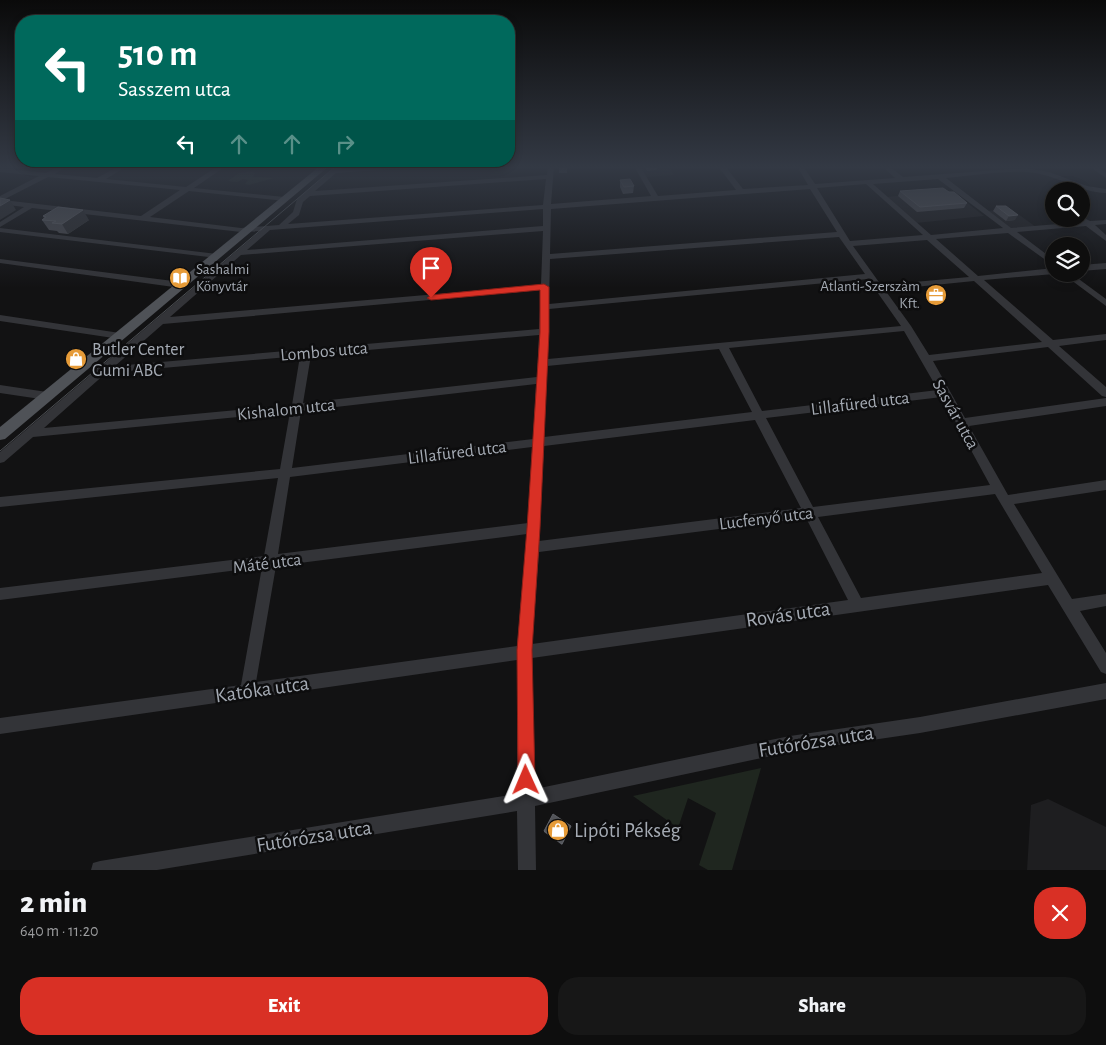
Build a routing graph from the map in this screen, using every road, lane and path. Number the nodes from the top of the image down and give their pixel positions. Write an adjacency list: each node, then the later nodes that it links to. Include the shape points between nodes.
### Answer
1 (547, 206): 20 (street)
2 (29, 207): 15 (street)
3 (46, 207): 11 (street)
4 (161, 207): 11 (street)
5 (276, 207): 13 (main road)
6 (298, 207): 16 (street, via 296,213)
7 (539, 207): 16 (street)
8 (824, 207): 25 (street, Sasvár utca)
9 (895, 207): 24 (street)
10 (979, 207): 23 (street)
11 (143, 218): 22 (street)
12 (1090, 221): 14 (street)
13 (257, 222): 19 (street); 22 (main road)
14 (1106, 222)
15 (0, 225)
16 (283, 225): 19 (street)
17 (1045, 225): 23 (street)
18 (1090, 225): 26 (street)
19 (270, 226): 22 (street); 27 (street)
20 (546, 228): 27 (street); 30 (street)
21 (0, 230): 28 (street)
22 (248, 230): 28 (main road)
23 (1009, 230): 24 (street); 29 (street)
24 (930, 237): 25 (street); 36 (street)
25 (845, 239): 30 (street); 35 (street, Sasvár utca)
26 (1106, 239)
27 (238, 253): 44 (street)
28 (217, 256): 38 (main road)
29 (1045, 257)
30 (545, 258): 39 (street)
31 (0, 261): 38 (street)
32 (1106, 266): 33 (street)
33 (1090, 267)
34 (1045, 272): 36 (street)
35 (870, 276): 40 (street, Sasvár utca); 42 (street)
36 (977, 279): 40 (street); 49 (street)
37 (1078, 282): 41 (street)
38 (181, 285): 47 (main road)
39 (544, 287): 42 (street); 44 (street)
40 (879, 288): 45 (street, Sasvár utca)
41 (1106, 303)
42 (544, 307): 46 (street)
43 (0, 318): 47 (street)
44 (160, 320): 54 (street)
45 (908, 328): 50 (street); 52 (street, Sasvár utca)
46 (544, 332): 51 (street, Lombos utca); 53 (street)
47 (120, 336): 59 (main road)
48 (1106, 337): 49 (street)
49 (1050, 344): 52 (street); 58 (street)
50 (722, 345): 53 (street); 62 (street)
51 (306, 353): 54 (street, Lombos utca); 61 (street)
52 (926, 359): 57 (street, Sasvár utca)
53 (543, 363): 55 (street)
54 (103, 370): 64 (street)
55 (541, 380): 61 (street, Kishalom utca); 66 (street)
56 (0, 389): 59 (street)
57 (944, 393): 62 (street, Lillafüred utca); 63 (street, Sasvár utca)
58 (1106, 393)
59 (47, 396): 65 (main road)
60 (1106, 402): 63 (street)
61 (295, 408): 64 (street, Kishalom utca); 68 (street)
62 (759, 416): 66 (street, Lillafüred utca); 72 (street)
63 (960, 423): 70 (street, Sasvár utca)
64 (31, 433): 67 (street)
65 (0, 435)
66 (538, 442): 68 (street, Lillafüred utca); 73 (street)
67 (0, 459)
68 (285, 473): 71 (street, Lillafüred utca); 75 (street)
69 (1106, 484): 70 (street, Lucfenyő utca)
70 (1002, 495): 72 (street, Lucfenyő utca); 76 (street, Sasvár utca)
71 (0, 502)
72 (810, 513): 74 (street, Lucfenyő utca); 79 (street)
73 (534, 528): 74 (street); 75 (street, Máté utca)
74 (533, 547): 81 (street)
75 (270, 563): 77 (street, Máté utca); 84 (street)
76 (1052, 578): 79 (street, Rovás utca); 80 (street, Sasvár utca)
77 (0, 594)
78 (1106, 600): 80 (street)
79 (857, 604): 81 (street, Rovás utca)
80 (1069, 606): 82 (street, Sasvár utca)
81 (524, 650): 84 (street, Katóka utca); 86 (street)
82 (1106, 668)
83 (1106, 691): 86 (street, Futórózsa utca, via 920,725 790,744)
84 (247, 692): 85 (street, Katóka utca)
85 (0, 726)
86 (527, 800): 87 (street, Futórózsa utca); 88 (street)
87 (100, 870)
88 (527, 870)

